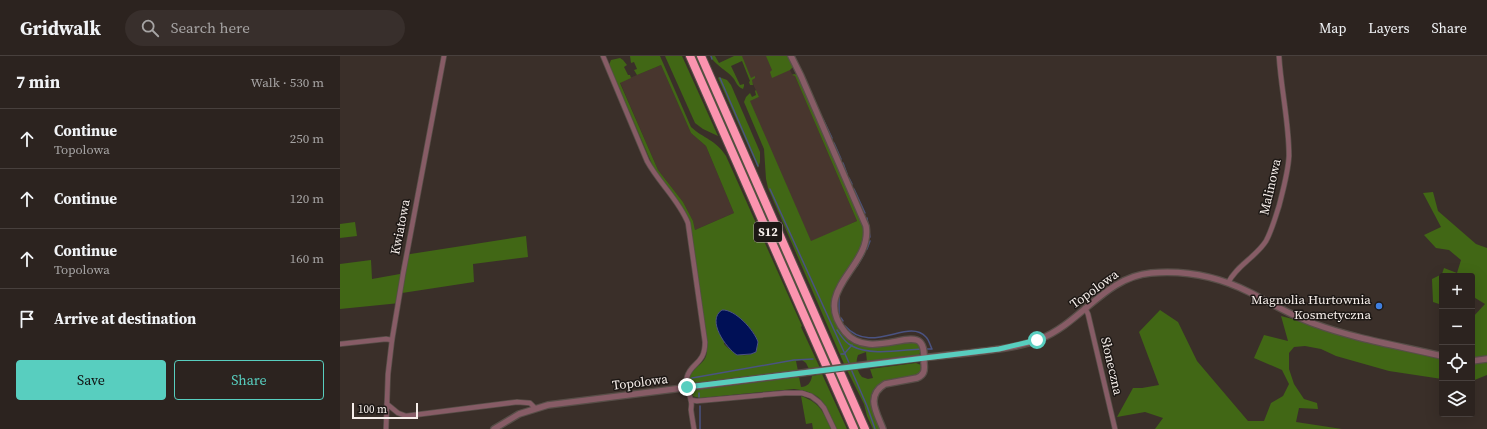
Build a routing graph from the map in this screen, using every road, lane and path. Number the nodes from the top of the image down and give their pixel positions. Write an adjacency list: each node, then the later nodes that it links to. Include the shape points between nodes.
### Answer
1 (444, 56): 9 (street, Kwiatowa)
2 (603, 56): 15 (street, via 647,161 680,207 688,223 705,346 702,358 688,375)
3 (690, 56): 23 (highway, S12)
4 (701, 56): 24 (highway, S12)
5 (791, 56): 12 (street, via 866,226 863,249 836,295 835,309 838,321 849,336 863,344 917,340 922,346)
6 (1279, 56): 7 (street, Malinowa, via 1288,146 1285,181 1266,241)
7 (1228, 283): 8 (street, Topolowa, via 1210,277 1181,273 1142,274 1114,285); 11 (street, Topolowa, via 1323,327)
8 (1085, 308): 12 (street, Topolowa, via 1054,332 1030,342 1005,348); 26 (street, Słoneczna)
9 (392, 340): 10 (street); 17 (street, Kwiatowa)
10 (340, 344)
11 (1439, 355)
12 (924, 358): 15 (street, Topolowa, bridge); 25 (street, via 925,371 921,376 888,383 880,387 874,397 874,404)
13 (1487, 359): 14 (street)
14 (1475, 361)
15 (687, 387): 16 (street); 18 (street, Topolowa)
16 (691, 400): 21 (street); 22 (street, via 802,393 820,402)
17 (387, 404): 18 (street, via 406,416 516,402 530,403); 19 (street, Kwiatowa)
18 (535, 408): 20 (street, Topolowa)
19 (386, 429)
20 (494, 429)
21 (694, 429)
22 (834, 429)
23 (854, 429)
24 (865, 429)
25 (884, 429)
26 (1115, 429)

